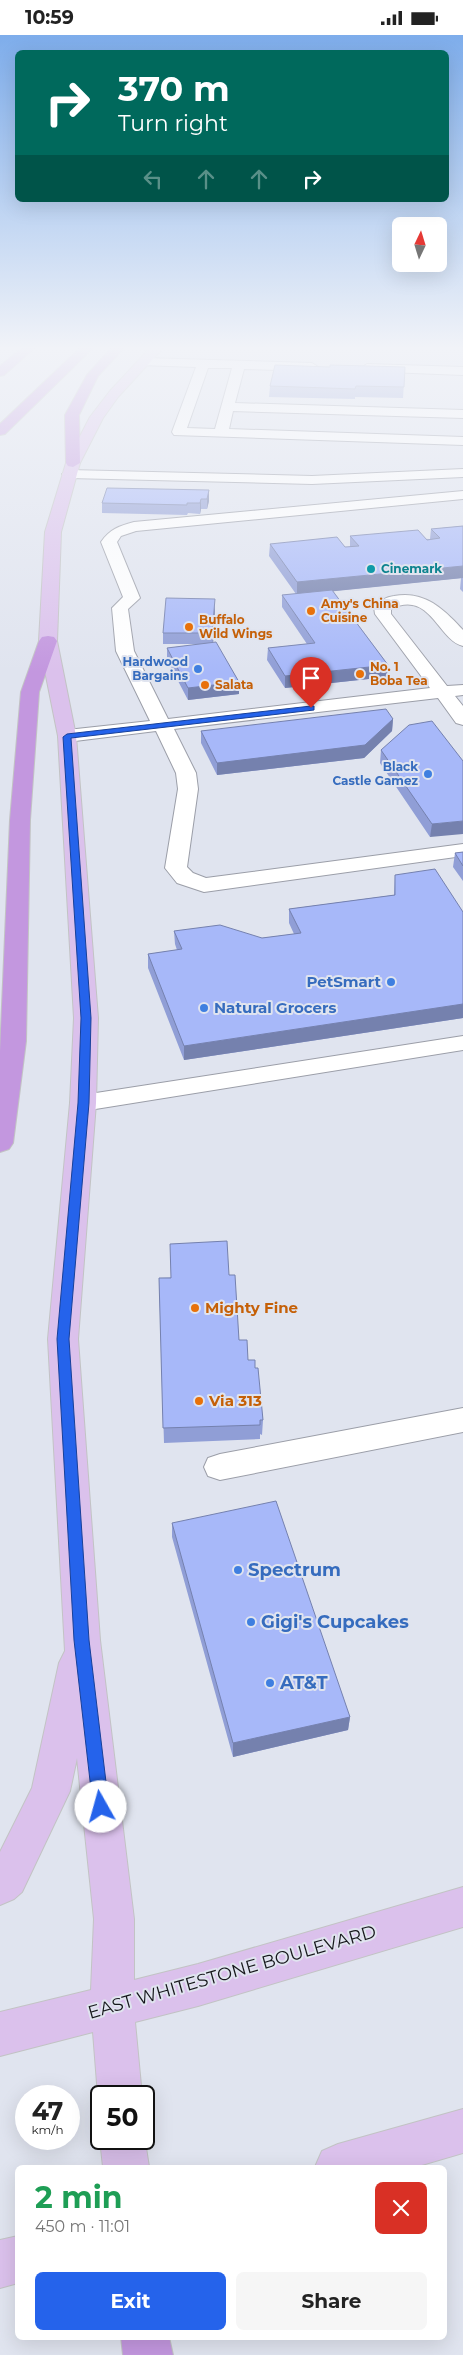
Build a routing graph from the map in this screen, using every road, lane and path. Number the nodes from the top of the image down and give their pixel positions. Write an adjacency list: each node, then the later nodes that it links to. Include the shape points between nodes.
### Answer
1 (71, 456): 4 (highway)
2 (77, 456): 4 (main road)
3 (463, 463): 4 (street)
4 (71, 469): 6 (street); 9 (main road, via 53,533)
5 (463, 473): 6 (street, via 312,480)
6 (232, 478): 8 (street)
7 (463, 495): 8 (street)
8 (239, 504): 14 (street, via 134,527 116,533 109,543 132,598 120,608 125,651)
9 (48, 641): 15 (main road); 19 (highway, via 30,693 20,820 14,1041)
10 (463, 641): 12 (street, via 433,607 421,601 403,600 382,607 383,614)
11 (463, 690): 12 (street)
12 (442, 693): 13 (street); 14 (street)
13 (463, 719)
14 (162, 726): 15 (street); 16 (street, via 186,773 188,789 176,868 186,878 204,885)
15 (67, 737): 18 (main road, via 86,1018)
16 (463, 850)
17 (463, 1043): 18 (street)
18 (83, 1103): 22 (main road, via 63,1339)
19 (0, 1143)
20 (463, 1420): 21 (street)
21 (220, 1467)
22 (82, 1640): 23 (main road, via 51,1791 8,1878); 25 (main road, via 114,1919)
23 (0, 1885)
24 (463, 1907): 25 (main road, EAST WHITESTONE BOULEVARD)
25 (112, 2007): 26 (main road, EAST WHITESTONE BOULEVARD); 27 (main road)
26 (0, 2033)
27 (119, 2085)
28 (463, 2131): 31 (main road)
29 (124, 2150): 30 (main road)
30 (126, 2165)
31 (345, 2165)
32 (15, 2260): 33 (main road)
33 (0, 2264)
34 (146, 2340): 35 (highway)
35 (148, 2355)

